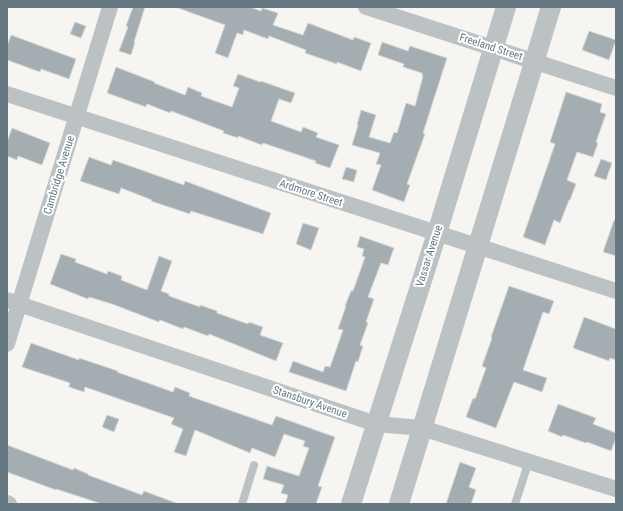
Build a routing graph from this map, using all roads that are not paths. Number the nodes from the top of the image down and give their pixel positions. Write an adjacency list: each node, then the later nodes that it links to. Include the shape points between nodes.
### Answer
1 (110, 7): 10 (street, Cambridge Avenue)
2 (366, 7): 5 (street, Freeland Street)
3 (506, 7): 6 (street, Vassar Avenue)
4 (551, 7): 7 (street)
5 (385, 10): 6 (street, Freeland Street)
6 (493, 48): 7 (street, Freeland Street); 11 (street, Vassar Avenue)
7 (534, 61): 8 (street, Freeland Street); 12 (street)
8 (616, 88)
9 (7, 94): 10 (street, Ardmore Street)
10 (77, 116): 11 (street, Ardmore Street); 14 (street, Cambridge Avenue)
11 (437, 233): 12 (street, Ardmore Street); 16 (street, Vassar Avenue)
12 (478, 246): 13 (street, Ardmore Street); 17 (street)
13 (616, 291)
14 (13, 302): 15 (street, Cambridge Avenue); 16 (street, Stansbury Avenue)
15 (7, 344)
16 (376, 424): 17 (street, Stansbury Avenue); 22 (street, Vassar Avenue)
17 (422, 428): 18 (street, Stansbury Avenue); 23 (street)
18 (529, 461): 20 (street, Stansbury Avenue); 24 (lane)
19 (254, 464): 21 (lane)
20 (616, 489)
21 (242, 504)
22 (352, 504)
23 (399, 504)
24 (515, 504)

